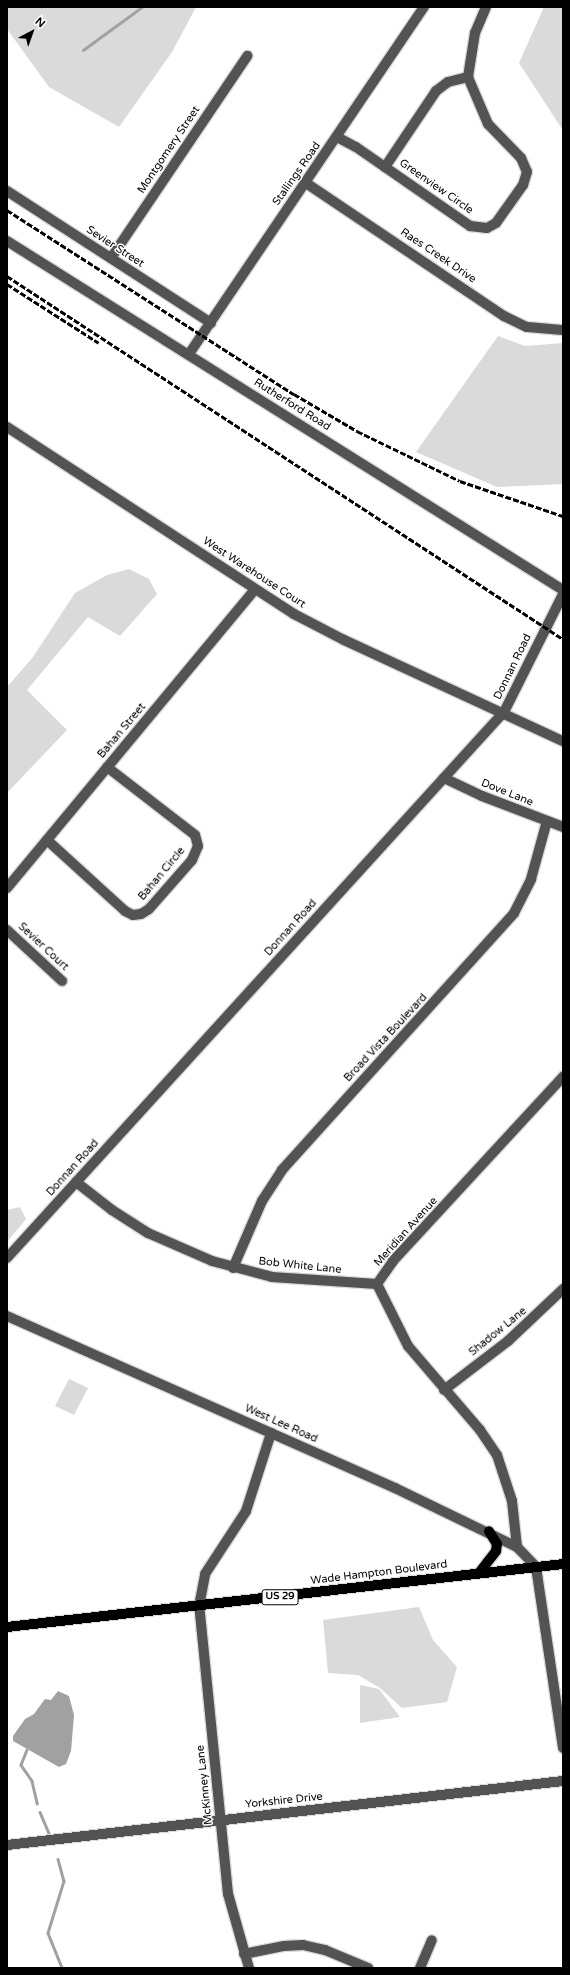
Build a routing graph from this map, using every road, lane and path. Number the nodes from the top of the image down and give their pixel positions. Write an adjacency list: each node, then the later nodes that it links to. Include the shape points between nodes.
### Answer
1 (424, 7): 5 (street, Stallings Road)
2 (486, 7): 4 (street, via 475,33)
3 (247, 56): 10 (street, Montgomery Street)
4 (468, 77): 6 (street, via 448,82 436,91); 6 (street, Greenview Circle, via 488,124 526,166 523,185 496,223 486,228 470,226)
5 (337, 137): 6 (street, Greenview Circle); 7 (street, Stallings Road)
6 (385, 167)
7 (306, 183): 11 (street, Stallings Road); 12 (street, Raes Creek Drive, via 504,316 527,327)
8 (7, 191): 10 (street, Sevier Street)
9 (7, 241): 13 (street, Rutherford Road)
10 (111, 258): 11 (street, Sevier Street)
11 (211, 323): 13 (street, Stallings Road)
12 (563, 330)
13 (189, 354): 16 (street, Rutherford Road)
14 (7, 427): 15 (street, West Warehouse Court)
15 (255, 588): 18 (street, West Warehouse Court, via 320,629); 20 (street, Bahan Street)
16 (563, 590)
17 (563, 594): 18 (street, Donnan Road)
18 (504, 712): 19 (street, West Warehouse Court); 21 (street, Donnan Road)
19 (563, 741)
20 (107, 767): 24 (street, Bahan Street); 24 (street, Bahan Circle, via 195,835 198,846 192,860 149,910 133,915 125,912)
21 (444, 778): 22 (street, Dove Lane); 29 (street, Donnan Road)
22 (547, 821): 23 (street, Dove Lane); 31 (street, Broad Vista Boulevard, via 532,879 514,913 282,1170 262,1201)
23 (563, 827)
24 (46, 840): 25 (street, Bahan Street)
25 (7, 888)
26 (7, 930): 27 (street, Sevier Court)
27 (62, 981)
28 (563, 1077): 32 (street, Meridian Avenue, via 393,1262)
29 (76, 1182): 30 (street, Donnan Road); 31 (street, Bob White Lane, via 112,1210 148,1233 189,1253)
30 (7, 1258)
31 (233, 1268): 32 (street, Bob White Lane, via 272,1277)
32 (377, 1284): 35 (street, Meridian Avenue, via 408,1346)
33 (563, 1289): 35 (street, Shadow Lane, via 513,1337)
34 (7, 1316): 36 (street, West Lee Road)
35 (444, 1390): 38 (street, Meridian Avenue, via 480,1430 500,1461 512,1501)
36 (270, 1433): 37 (street, West Lee Road); 42 (street, McKinney Lane, via 246,1510 205,1574)
37 (489, 1531): 38 (street, West Lee Road); 41 (main road, via 497,1544 496,1551)
38 (517, 1547): 40 (street, West Lee Road)
39 (563, 1564): 40 (main road, Wade Hampton Boulevard / US 29)
40 (536, 1567): 41 (main road, Wade Hampton Boulevard / US 29); 44 (street)
41 (479, 1573): 42 (main road, Wade Hampton Boulevard / US 29)
42 (199, 1602): 43 (main road, Wade Hampton Boulevard / US 29); 46 (street, McKinney Lane)
43 (7, 1627)
44 (563, 1748)
45 (563, 1781): 46 (street, Yorkshire Drive)
46 (221, 1820): 47 (street, Yorkshire Drive); 49 (street, McKinney Lane, via 228,1894)
47 (7, 1845)
48 (432, 1940): 52 (street)
49 (244, 1954): 50 (street, McKinney Lane); 51 (street, via 284,1946 308,1946 326,1950)
50 (249, 1968)
51 (368, 1968)
52 (420, 1968)

